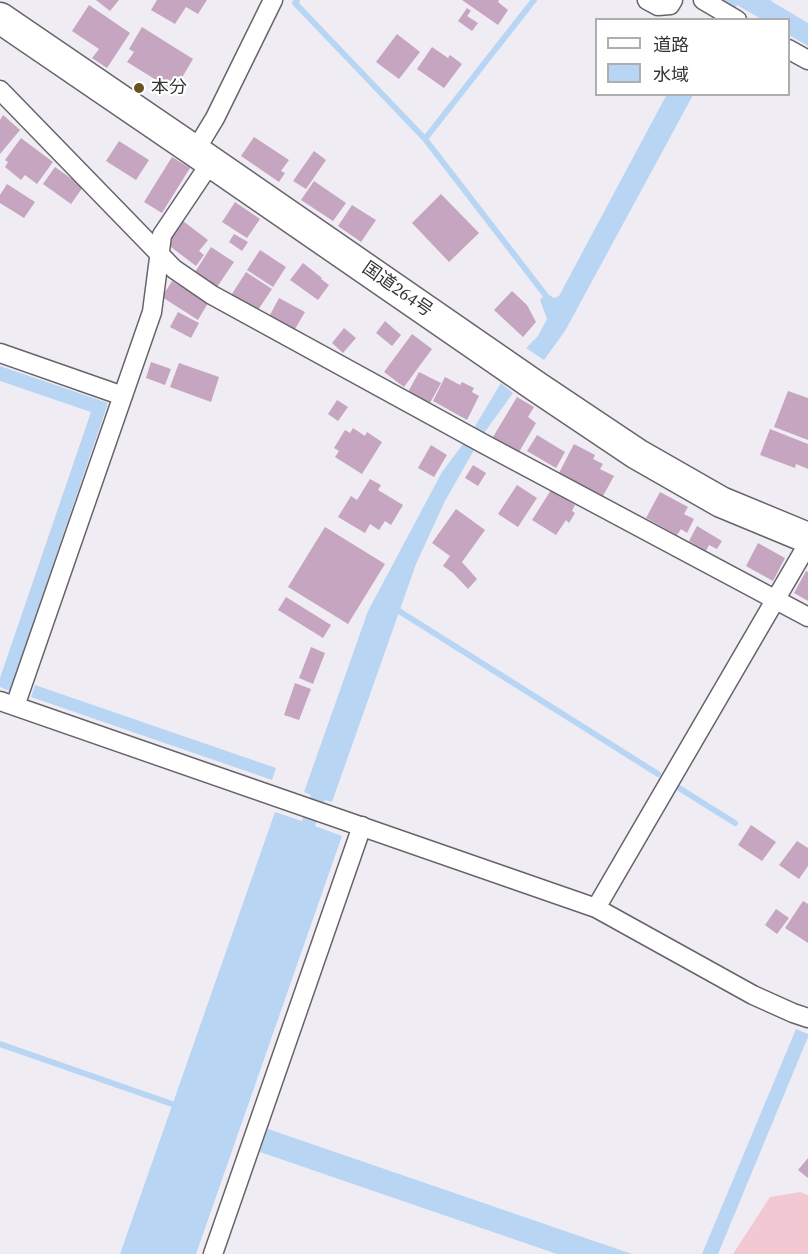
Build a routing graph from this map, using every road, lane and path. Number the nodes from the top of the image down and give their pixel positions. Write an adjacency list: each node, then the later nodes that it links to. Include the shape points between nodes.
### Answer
1 (647, 0): 2 (street, via 658,6 670,5)
2 (674, 0)
3 (265, 4): 10 (street, via 215,118)
4 (709, 4): 6 (street)
5 (0, 18): 10 (highway, 国道264号)
6 (735, 18)
7 (790, 50): 8 (street)
8 (808, 60)
9 (0, 90): 11 (street)
10 (203, 156): 11 (street, via 162,236); 14 (highway, 国道264号, via 637,454 721,502)
11 (160, 255): 13 (street, via 152,312); 16 (street, via 212,295)
12 (0, 353): 13 (street)
13 (123, 396): 18 (street)
14 (808, 538)
15 (808, 549): 16 (street)
16 (776, 600): 17 (street); 20 (street)
17 (808, 617)
18 (8, 704): 19 (street)
19 (362, 826): 20 (street); 22 (street)
20 (596, 908): 21 (street, via 753,995)
21 (808, 1018)
22 (213, 1254)

